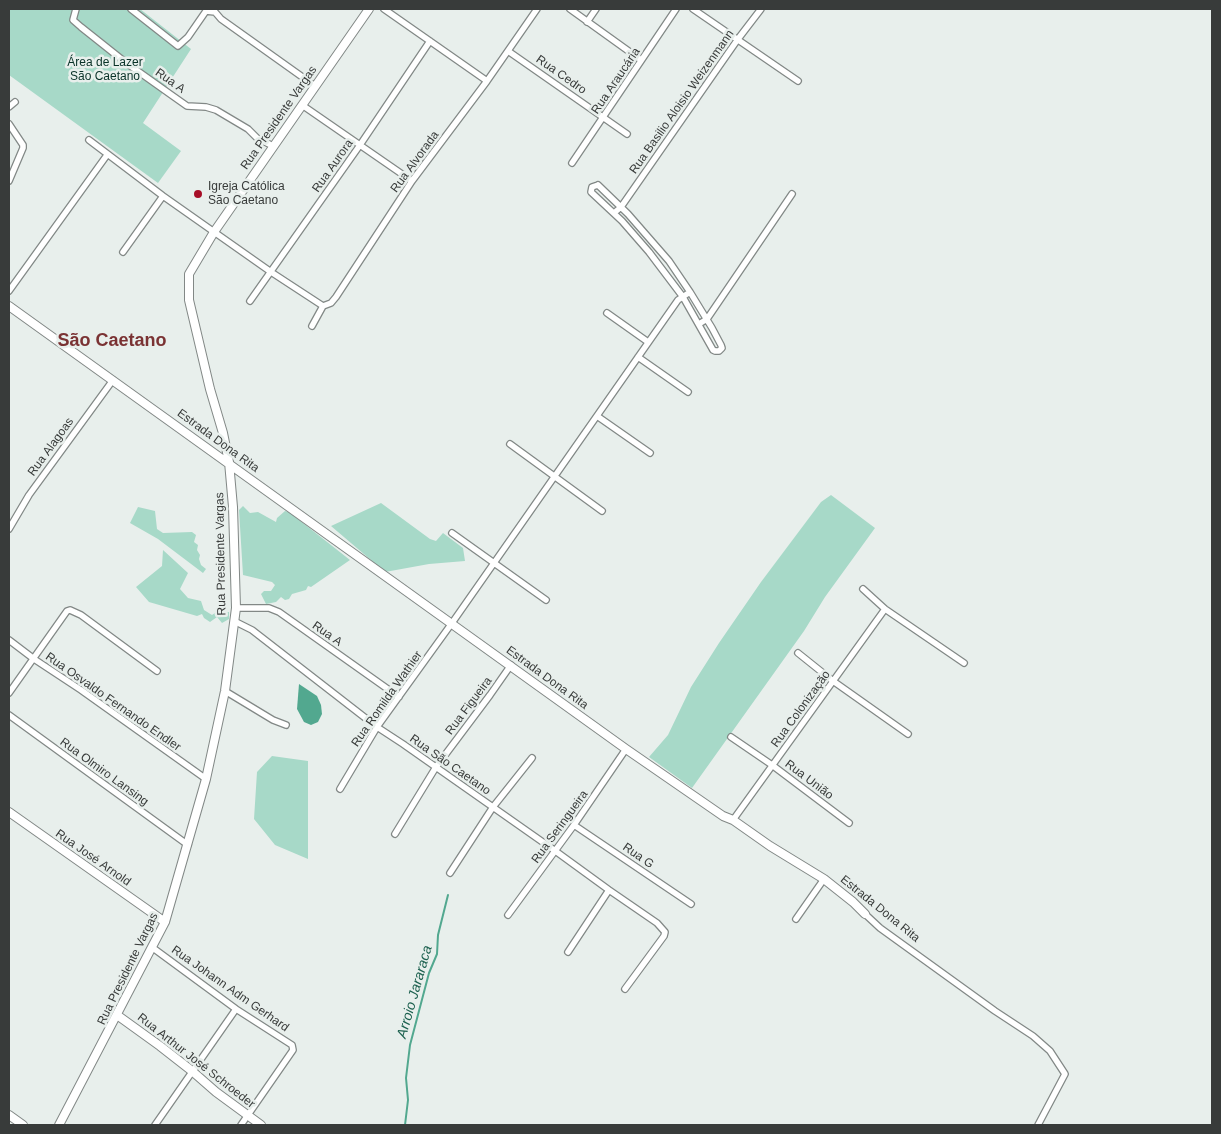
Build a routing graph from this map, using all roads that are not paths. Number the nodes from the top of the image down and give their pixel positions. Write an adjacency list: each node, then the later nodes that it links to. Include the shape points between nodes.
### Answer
1 (76, 9): 27 (street, Rua A, via 73,20 81,27 187,106 216,110)
2 (130, 9): 18 (street, via 178,46 206,11 215,12)
3 (369, 9): 18 (main road, Rua Presidente Vargas)
4 (385, 9): 13 (street)
5 (537, 9): 14 (street, Rua Alvorada)
6 (570, 9): 11 (street)
7 (596, 9): 11 (street)
8 (676, 9): 15 (street, Rua Araucária)
9 (693, 9): 12 (street)
10 (761, 9): 12 (street, Rua Basilio Aloisio Weizenmann)
11 (587, 22): 15 (street)
12 (738, 39): 17 (street); 34 (street, Rua Basilio Aloisio Weizenmann)
13 (430, 40): 16 (street); 26 (street, Rua Aurora)
14 (508, 51): 16 (street, Rua Alvorada); 22 (street, Rua Cedro)
15 (641, 60): 22 (street, Rua Araucária)
16 (487, 81): 31 (street, Rua Alvorada)
17 (798, 82)
18 (315, 86): 20 (main road, Rua Presidente Vargas)
19 (15, 102): 21 (street)
20 (302, 105): 26 (street); 27 (main road, Rua Presidente Vargas)
21 (9, 107)
22 (604, 117): 24 (street, Rua Cedro); 29 (street, Rua Araucária)
23 (9, 124): 30 (street, via 22,140 24,148)
24 (627, 134)
25 (89, 140): 28 (street)
26 (360, 145): 31 (street); 38 (street, Rua Aurora)
27 (273, 146): 36 (main road, Rua Presidente Vargas)
28 (107, 155): 33 (street); 39 (street)
29 (572, 163)
30 (9, 181)
31 (412, 181): 44 (street, Rua Alvorada, via 336,297)
32 (792, 194): 46 (street)
33 (163, 196): 36 (street); 37 (street)
34 (621, 207): 35 (street, Rua Basilio Aloisio Weizenmann); 35 (street, via 598,185 592,187 591,192); 40 (street, via 656,246)
35 (614, 213): 41 (street)
36 (214, 232): 38 (street); 56 (main road, Rua Presidente Vargas, via 189,274 188,286)
37 (123, 252)
38 (271, 272): 42 (street, Rua Aurora); 44 (street)
39 (9, 291)
40 (690, 292): 41 (street, Rua Romilda Wathier); 46 (street)
41 (683, 297): 47 (street); 49 (street, Rua Romilda Wathier)
42 (250, 301)
43 (9, 306): 51 (main road, Estrada Dona Rita)
44 (323, 306): 48 (street, Rua Alvorada)
45 (607, 313): 49 (street)
46 (707, 319): 47 (street); 47 (street, via 721,345 719,351 713,350)
47 (699, 324)
48 (312, 326)
49 (648, 342): 50 (street, Rua Romilda Wathier)
50 (638, 357): 52 (street); 53 (street, Rua Romilda Wathier)
51 (113, 380): 56 (main road, Estrada Dona Rita); 59 (street, Rua Alagoas, via 29,495)
52 (688, 392)
53 (597, 416): 55 (street); 57 (street, Rua Romilda Wathier)
54 (510, 444): 57 (street)
55 (650, 453)
56 (229, 462): 64 (main road, Rua Presidente Vargas); 67 (main road, Estrada Dona Rita)
57 (555, 476): 58 (street); 61 (street, Rua Romilda Wathier)
58 (602, 511)
59 (9, 529)
60 (452, 533): 61 (street)
61 (494, 563): 63 (street); 67 (street, Rua Romilda Wathier)
62 (863, 589): 65 (street)
63 (546, 600)
64 (236, 608): 66 (main road, Rua Presidente Vargas); 77 (street, Rua A, via 269,608 279,612)
65 (885, 609): 71 (street); 74 (street, Rua Colonização)
66 (234, 621): 75 (main road, Rua Presidente Vargas); 80 (street, Rua São Caetano, via 252,630)
67 (452, 623): 72 (main road, Estrada Dona Rita); 77 (street, Rua Romilda Wathier)
68 (9, 640): 70 (street, Rua Osvaldo Fernando Endler)
69 (798, 653): 74 (street)
70 (34, 659): 73 (street, via 67,611 74,611); 76 (street); 87 (street, Rua Osvaldo Fernando Endler)
71 (964, 663)
72 (511, 665): 83 (main road, Estrada Dona Rita); 86 (street, Rua Figueira)
73 (157, 671)
74 (833, 681): 81 (street); 85 (street, Rua Colonização)
75 (225, 692): 79 (street); 87 (main road, Rua Presidente Vargas)
76 (9, 693)
77 (399, 697): 80 (street, Rua Romilda Wathier)
78 (9, 715): 95 (street, Rua Olmiro Lansing)
79 (286, 725)
80 (377, 727): 86 (street, Rua São Caetano); 88 (street, Rua Romilda Wathier)
81 (908, 734)
82 (731, 737): 85 (street, Rua União)
83 (626, 749): 91 (main road, Estrada Dona Rita); 93 (street, Rua Seringueira)
84 (532, 758): 89 (street)
85 (772, 765): 91 (street, Rua Colonização); 92 (street, Rua União)
86 (436, 767): 89 (street, Rua São Caetano); 94 (street, Rua Figueira)
87 (206, 779): 95 (main road, Rua Presidente Vargas)
88 (340, 789)
89 (493, 807): 96 (street, Rua São Caetano); 97 (street)
90 (9, 812): 104 (main road, Rua José Arnold)
91 (733, 820): 98 (main road, Estrada Dona Rita)
92 (850, 823)
93 (574, 825): 96 (street, Rua Seringueira); 100 (street, Rua G)
94 (395, 834)
95 (188, 845): 104 (main road, Rua Presidente Vargas)
96 (554, 850): 99 (street, Rua São Caetano); 102 (street, Rua Seringueira)
97 (450, 873)
98 (824, 879): 101 (main road, Estrada Dona Rita); 103 (street)
99 (608, 890): 106 (street); 107 (street, Rua São Caetano, via 665,932)
100 (690, 904)
101 (865, 914): 118 (street, Estrada Dona Rita, via 1050,1052 1066,1074)
102 (508, 915)
103 (796, 919)
104 (165, 922): 105 (main road, Rua Presidente Vargas)
105 (153, 948): 108 (street, Rua Johann Adm Gerhard); 109 (main road, Rua Presidente Vargas)
106 (568, 952)
107 (626, 989)
108 (236, 1009): 110 (street); 112 (street, Rua Johann Adm Gerhard, via 287,1041 293,1050)
109 (117, 1015): 110 (main road, Rua Arthur José Schroeder); 114 (main road, Rua Presidente Vargas)
110 (192, 1071): 112 (main road, Rua Arthur José Schroeder); 115 (street)
111 (9, 1114): 113 (main road)
112 (248, 1116): 116 (street); 117 (main road, Rua Arthur José Schroeder)
113 (23, 1125)
114 (59, 1125)
115 (155, 1125)
116 (241, 1125)
117 (261, 1125)
118 (1038, 1125)

